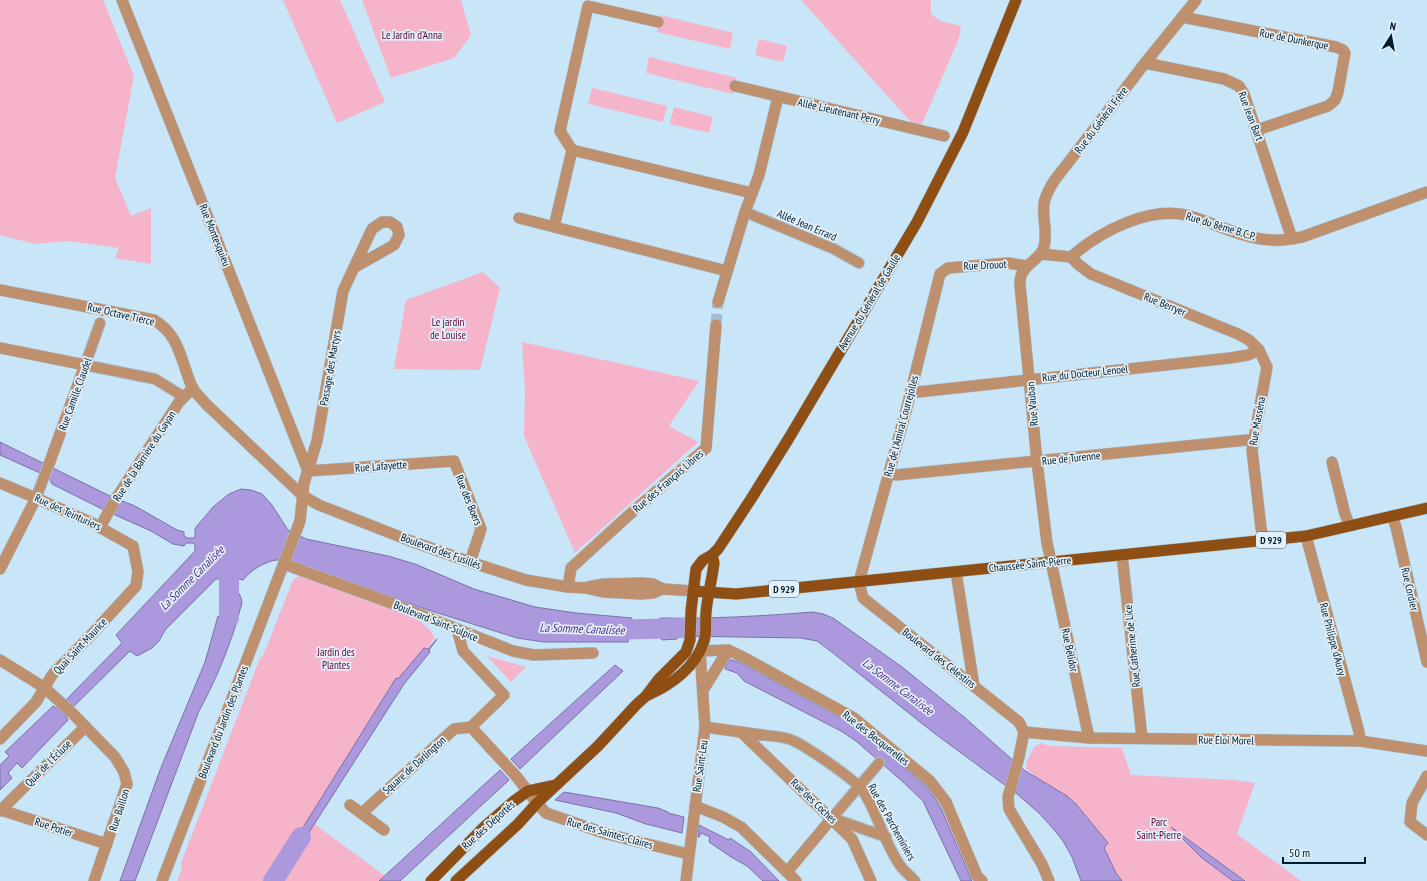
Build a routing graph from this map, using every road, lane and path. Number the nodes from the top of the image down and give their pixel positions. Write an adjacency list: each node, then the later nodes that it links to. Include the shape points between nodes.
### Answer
1 (122, 0): 41 (street, Rue Montesquieu)
2 (1016, 0): 54 (main road, Avenue du Général de Gaulle, via 963,132 917,222 789,438)
3 (1196, 0): 4 (street, Rue du Général Frère)
4 (1182, 17): 6 (street, Rue du Général Frère); 9 (street, Rue de Dunkerque, via 1336,47 1345,53 1335,100 1328,106)
5 (658, 22): 11 (street, via 588,6 560,131)
6 (1144, 63): 9 (street, Rue Jean Bart, via 1224,78 1233,82 1244,94); 18 (street, Rue du Général Frère, via 1047,193 1044,204 1046,240)
7 (735, 86): 8 (street, Allée Lieutenant Perry)
8 (778, 97): 10 (street, Allée Lieutenant Perry); 13 (street, via 759,175)
9 (1257, 130): 17 (street, Rue Jean Bart)
10 (944, 136)
11 (572, 150): 13 (street); 16 (street)
12 (1427, 192): 17 (street, Rue du 8ème B.C.P.)
13 (752, 193): 14 (street)
14 (745, 212): 20 (street, Allée Jean Errard, via 834,249); 23 (street)
15 (519, 218): 16 (street)
16 (554, 227): 23 (street)
17 (1292, 239): 19 (street, Rue du 8ème B.C.P., via 1250,237 1188,215 1167,213 1132,220 1085,245)
18 (1041, 254): 19 (street); 21 (street, Rue Vauban)
19 (1071, 257): 30 (street, Rue Berryer, via 1091,274 1238,334)
20 (859, 263)
21 (1027, 266): 24 (street, Rue Drouot, via 1008,263 948,268); 32 (street, Rue Vauban, via 1021,275 1020,285)
22 (355, 267): 41 (street, Passage des Martyrs, via 343,291 317,441)
23 (727, 271): 26 (street)
24 (943, 271): 34 (street, Rue de l'Amiral Courrejolles, via 940,274)
25 (0, 290): 33 (street, Rue Octave Tierce, via 154,320 171,334)
26 (718, 302)
27 (100, 323): 31 (street, Rue Camille Claudel)
28 (716, 324): 62 (street, Rue des Français Libres, via 706,448 571,568)
29 (0, 348): 31 (street)
30 (1259, 350): 32 (street, Rue du Docteur Lenoel, via 1230,358); 36 (street, Rue Masséna, via 1267,367)
31 (85, 365): 35 (street, via 155,379); 40 (street, Rue Camille Claudel)
32 (1030, 380): 34 (street, Rue du Docteur Lenoel, via 918,392); 38 (street, Rue Vauban)
33 (193, 388): 35 (street, Rue de la Barrière du Gayan); 44 (street, Rue Octave Tierce, via 206,404)
34 (911, 390): 42 (street, Rue de l'Amiral Courrejolles)
35 (184, 397): 48 (street, Rue de la Barrière du Gayan)
36 (1254, 440): 38 (street, Rue de Turenne); 52 (street, Rue Masséna, via 1252,450)
37 (454, 461): 41 (street, Rue Lafayette); 56 (street, Rue des Boers, via 481,529)
38 (1037, 462): 42 (street, Rue de Turenne, via 896,475); 57 (street, Rue Vauban)
39 (1332, 462): 49 (street)
40 (49, 464): 45 (street)
41 (308, 471): 44 (street, Passage des Martyrs)
42 (889, 473): 61 (street, Rue de l'Amiral Courrejolles)
43 (0, 483): 45 (street, Rue des Teinturiers)
44 (302, 496): 50 (street, Passage des Martyrs); 56 (street, Boulevard des Fusillés, via 408,540)
45 (36, 498): 48 (street, Rue des Teinturiers); 59 (street)
46 (1427, 508): 47 (main road, Chaussée Saint-Pierre / D 929)
47 (1392, 516): 49 (main road, Chaussée Saint-Pierre / D 929); 70 (street, Rue Cordier)
48 (100, 526): 53 (street, Rue des Teinturiers)
49 (1350, 526): 51 (main road, Chaussée Saint-Pierre / D 929)
50 (298, 530): 58 (street, Boulevard du Jardin des Plantes)
51 (1306, 536): 52 (main road, Chaussée Saint-Pierre / D 929); 84 (street, Rue Philippe d'Auxy)
52 (1264, 540): 55 (main road, Chaussée Saint-Pierre / D 929)
53 (133, 546): 73 (street, Quai Saint-Maurice, via 138,572 136,586 52,675)
54 (712, 555): 63 (main road, via 703,560 696,569); 64 (main road, via 714,563)
55 (1122, 555): 57 (main road, Chaussée Saint-Pierre / D 929); 82 (street, Rue Catherine de Lice)
56 (470, 562): 62 (street, Boulevard des Fusillés, via 526,580)
57 (1051, 562): 60 (main road, Chaussée Saint-Pierre / D 929); 81 (street, Rue Bélidor)
58 (284, 564): 65 (street, Boulevard Saint-Sulpice); 105 (street, Boulevard du Jardin des Plantes)
59 (0, 569)
60 (956, 572): 61 (main road, Chaussée Saint-Pierre / D 929); 71 (street)
61 (858, 582): 64 (main road, Chaussée Saint-Pierre / D 929, via 736,594); 71 (street, Boulevard des Célestins, via 863,598)
62 (568, 587): 63 (street, Boulevard des Fusillés / D 929, via 642,583 653,584 663,589)
63 (693, 591): 64 (main road, D 929); 74 (main road, Rue des Déportés, via 690,640 686,652)
64 (709, 592): 67 (main road, Rue des Déportés, via 705,639)
65 (457, 629): 68 (street, Boulevard Saint-Sulpice, via 513,651 534,654); 76 (street, via 463,650 504,696)
66 (728, 650): 67 (street); 72 (street); 103 (street, Rue des Becquerelles, via 854,718 930,781 946,802)
67 (700, 651): 72 (street, Rue Saint-Leu); 74 (main road, Rue des Déportés, via 672,682)
68 (592, 653)
69 (0, 660): 73 (street)
70 (1427, 662)
71 (974, 686): 79 (street, Boulevard des Célestins, via 1019,722)
72 (703, 690): 77 (street, Rue Saint-Leu)
73 (48, 691): 75 (street); 83 (street, Quai Saint-Maurice)
74 (646, 696): 88 (main road, Rue des Déportés)
75 (85, 727): 94 (street, Quai de l'Écluse); 100 (street, Rue Baillon, via 114,757 124,772 127,784)
76 (471, 727): 90 (street); 95 (street, Square de Darlington, via 454,729)
77 (705, 727): 78 (street); 93 (street, Rue Saint-Leu)
78 (741, 732): 80 (street); 96 (street, Rue des Coches)
79 (1024, 732): 81 (street, Rue Éloi Morel); 112 (street, via 1008,797 1009,809 1042,864)
80 (762, 735): 89 (street, Rue des Parcheminiers, via 781,737 806,747)
81 (1089, 738): 82 (street, Rue Éloi Morel)
82 (1142, 738): 84 (street, Rue Éloi Morel)
83 (0, 739)
84 (1360, 742): 85 (street, Rue Éloi Morel)
85 (1427, 751)
86 (879, 764): 89 (street)
87 (1427, 776): 98 (street, via 1412,803 1410,822)
88 (556, 785): 90 (main road, Rue des Déportés); 91 (main road, Rue des Déportés)
89 (859, 787): 96 (street); 99 (street, Rue des Parcheminiers, via 863,790)
90 (528, 791): 91 (street, Rue des Saintes-Claires); 106 (main road, Rue des Déportés, via 483,828)
91 (536, 803): 101 (street, Rue des Saintes-Claires, via 546,813 607,834); 107 (main road, Rue des Déportés, via 518,824)
92 (350, 805): 95 (street)
93 (695, 806): 101 (street, Rue Saint-Leu); 102 (street, via 741,827)
94 (0, 810): 100 (street, Rue Potier)
95 (362, 813): 97 (street)
96 (832, 818): 99 (street); 102 (street); 110 (street, Rue des Coches, via 852,839)
97 (384, 830)
98 (1427, 835)
99 (886, 837): 111 (street, Rue des Parcheminiers, via 902,867)
100 (107, 844): 104 (street, Rue Baillon)
101 (688, 854): 108 (street, Rue Saint-Leu)
102 (787, 872): 109 (street)
103 (977, 879)
104 (94, 881)
105 (162, 881)
106 (430, 881)
107 (456, 881)
108 (686, 881)
109 (796, 881)
110 (871, 881)
111 (915, 881)
112 (1049, 881)

